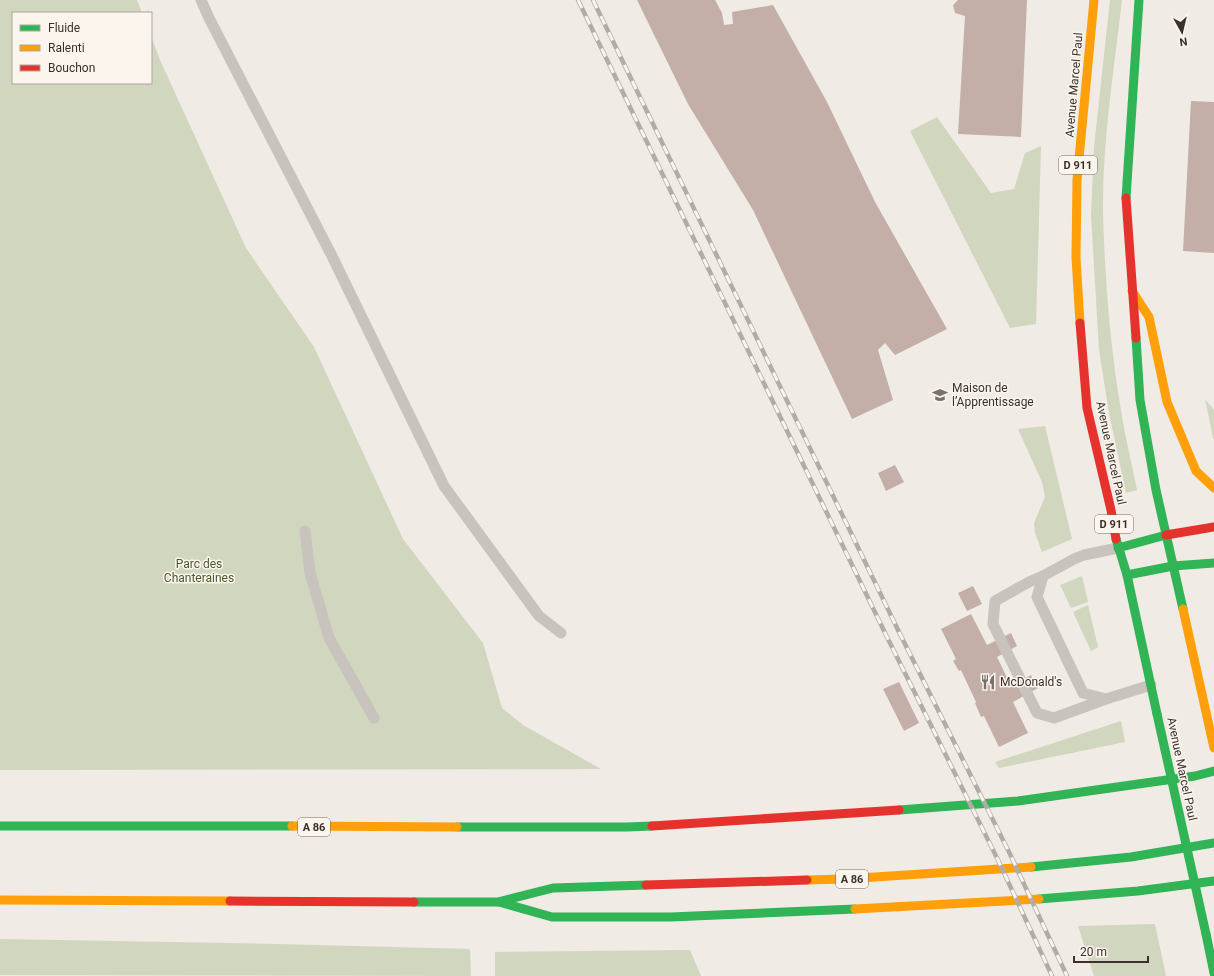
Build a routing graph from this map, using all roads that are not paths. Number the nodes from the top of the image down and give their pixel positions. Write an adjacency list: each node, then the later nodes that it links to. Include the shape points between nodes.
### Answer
1 (201, 0): 14 (lane, via 332,256 444,486 539,616)
2 (1094, 0): 9 (main road, Avenue Marcel Paul / D 911, via 1077,180 1076,258 1087,408)
3 (1139, 0): 4 (main road, via 1126,201)
4 (1132, 291): 5 (main road, via 1150,317 1167,402 1193,465); 8 (main road, via 1140,400)
5 (1214, 488)
6 (1214, 527): 8 (main road)
7 (305, 531): 17 (lane, via 310,573 329,638)
8 (1166, 535): 9 (main road); 11 (main road)
9 (1118, 548): 12 (main road, Avenue Marcel Paul / D 911); 13 (lane, via 1079,557)
10 (1214, 563): 11 (main road)
11 (1173, 566): 12 (main road); 18 (main road)
12 (1127, 575): 15 (main road, Avenue Marcel Paul / D 911)
13 (1043, 576): 16 (lane, via 1037,597 1083,693); 16 (lane, via 995,601 993,624 1037,713 1054,718)
14 (561, 633)
15 (1150, 685): 16 (lane); 25 (main road, Avenue Marcel Paul / D 911, bridge)
16 (1106, 699)
17 (374, 718)
18 (1214, 748)
19 (1214, 771): 20 (main road, A 86, via 1195,776 1018,801 627,827)
20 (0, 826)
21 (1214, 843): 24 (main road, A 86, via 1132,857 1048,866 844,880 553,888)
22 (1214, 881): 24 (main road, via 1064,898 671,917 552,917)
23 (0, 900): 24 (main road, A 86)
24 (498, 902)
25 (1214, 973)

